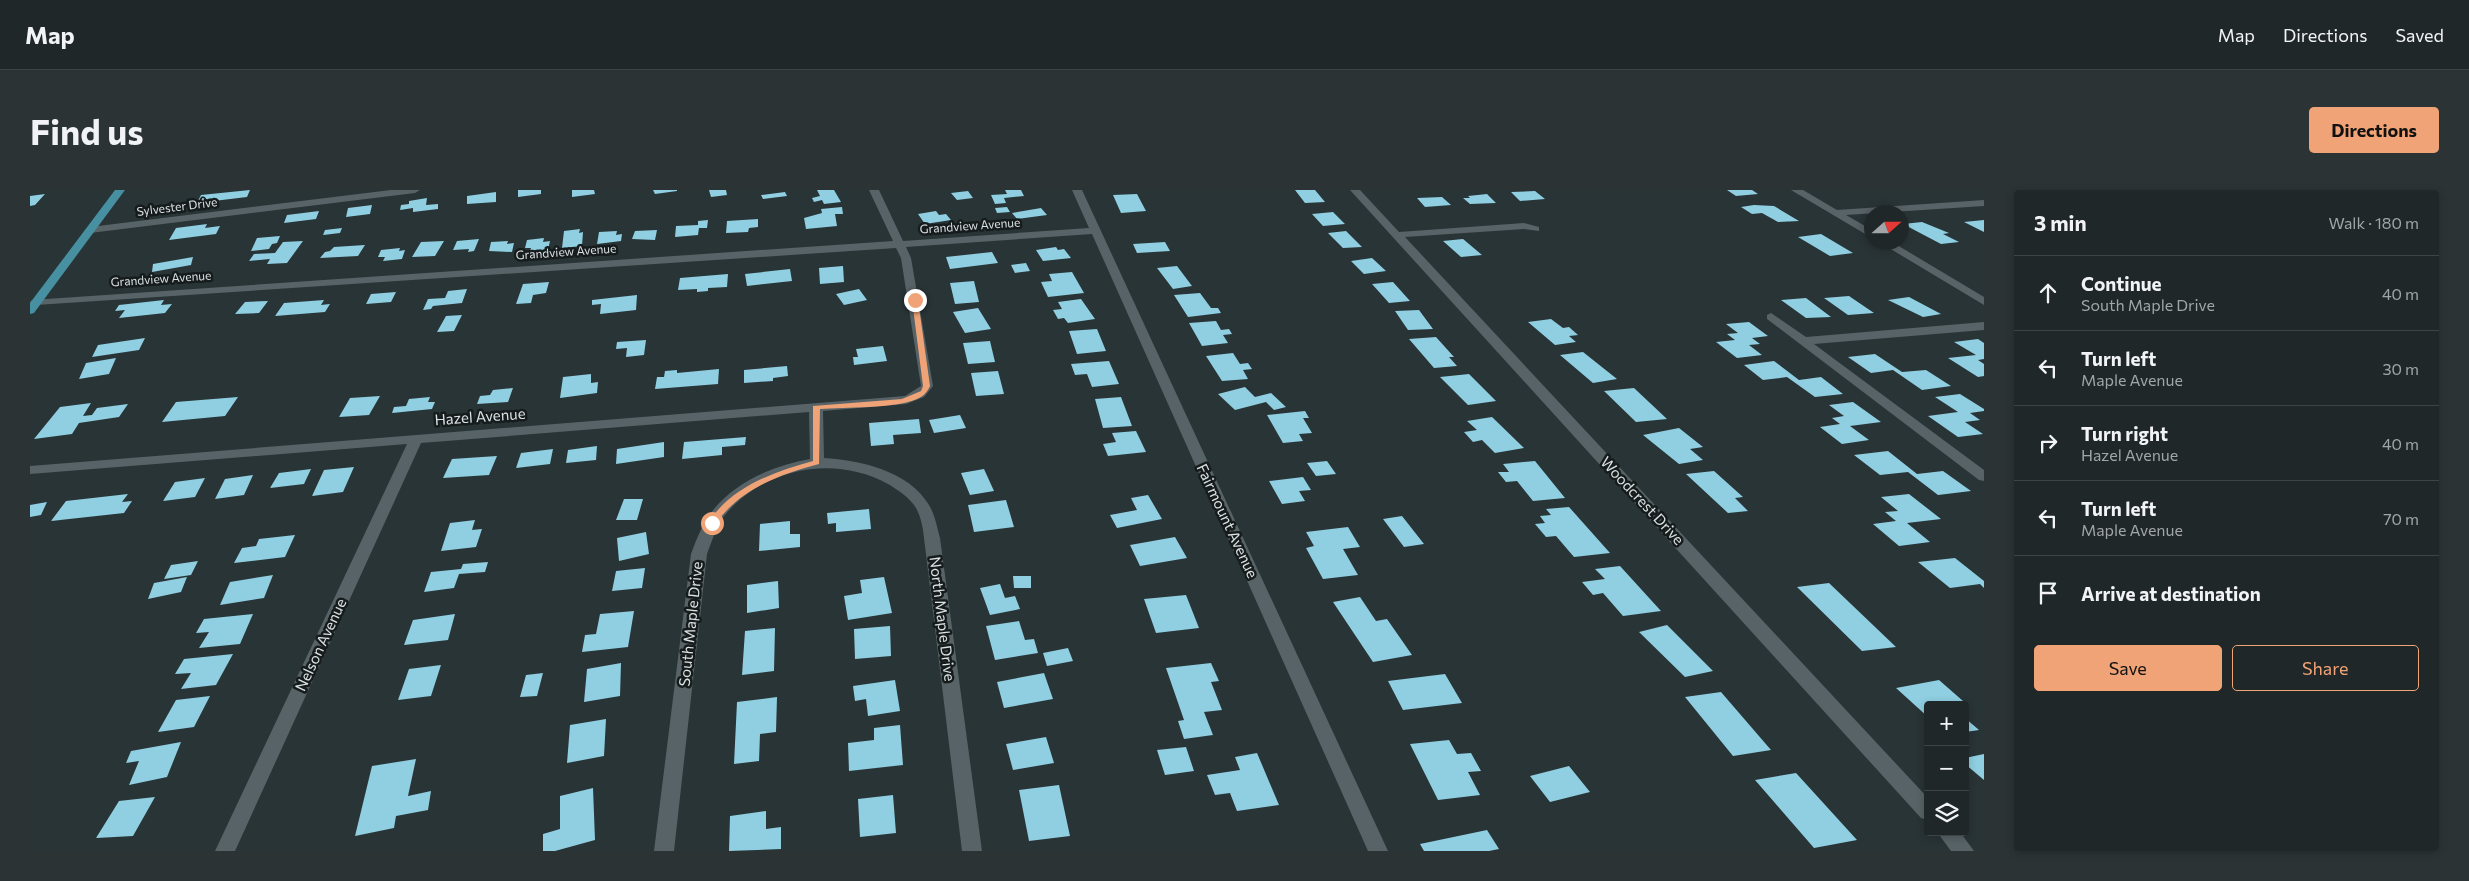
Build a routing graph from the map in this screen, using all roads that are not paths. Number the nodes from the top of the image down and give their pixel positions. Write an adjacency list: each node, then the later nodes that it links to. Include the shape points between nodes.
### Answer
1 (120, 190): 10 (main road)
2 (415, 190): 10 (street, Sylvester Drive)
3 (874, 190): 14 (street)
4 (1078, 190): 12 (street, Fairmount Avenue)
5 (1355, 190): 13 (street, Woodcrest Drive)
6 (1796, 190): 8 (street)
7 (1984, 203): 8 (street)
8 (1835, 213): 11 (street)
9 (1535, 229): 13 (street, via 1524,226)
10 (90, 230): 17 (main road)
11 (1864, 230)
12 (1097, 231): 14 (street, Grandview Avenue); 31 (street, Fairmount Avenue)
13 (1396, 236): 26 (street, Woodcrest Drive)
14 (900, 244): 17 (street, Grandview Avenue); 21 (street, Hazel Avenue, via 915,300 926,386 924,392 909,400)
15 (1897, 250): 16 (street)
16 (1984, 302)
17 (33, 306)
18 (1771, 317): 20 (street)
19 (1984, 326): 20 (street)
20 (1803, 341): 25 (street)
21 (816, 407): 22 (street, Hazel Avenue); 23 (street)
22 (417, 438): 24 (street, Hazel Avenue); 28 (street, Nelson Avenue)
23 (816, 462): 29 (street, South Maple Drive, via 784,471 735,497 712,523 699,554); 30 (street, North Maple Drive, via 883,475 912,495 928,520)
24 (30, 470)
25 (1984, 477)
26 (1924, 808)
27 (1951, 836): 32 (street)
28 (225, 851)
29 (664, 851)
30 (972, 851)
31 (1378, 851)
32 (1964, 851)

